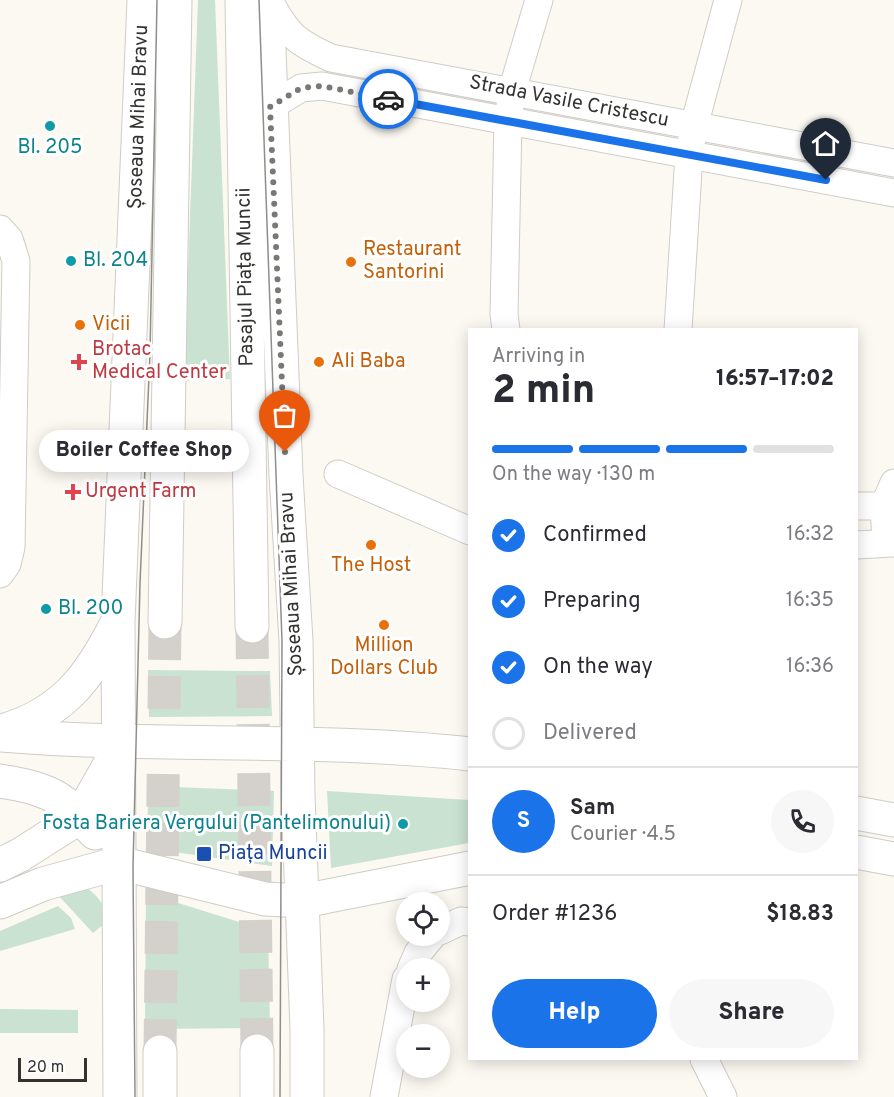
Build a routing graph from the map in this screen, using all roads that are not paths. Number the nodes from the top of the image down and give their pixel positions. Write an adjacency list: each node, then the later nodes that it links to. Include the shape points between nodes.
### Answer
1 (144, 0): 24 (main road, Șoseaua Mihai Bravu)
2 (175, 0): 25 (main road)
3 (242, 0): 26 (main road, Pasajul Piața Muncii)
4 (268, 0): 7 (street, Strada Vasile Cristescu, via 289,33 331,58); 8 (main road, Șoseaua Mihai Bravu)
5 (539, 0): 7 (street)
6 (728, 0): 10 (street)
7 (512, 91): 9 (street); 10 (street, Strada Vasile Cristescu)
8 (270, 107): 9 (street, Strada Vasile Cristescu, via 301,88 322,86); 29 (main road, Șoseaua Mihai Bravu, via 296,641)
9 (508, 121): 11 (street, Strada Vasile Cristescu); 15 (street)
10 (694, 126): 11 (street); 12 (street, Strada Vasile Cristescu)
11 (689, 155): 13 (street, Strada Vasile Cristescu); 16 (street)
12 (894, 163)
13 (894, 193)
14 (0, 229): 23 (street, via 9,239 16,261 11,547)
15 (506, 328)
16 (678, 328)
17 (338, 474): 20 (street)
18 (889, 494): 19 (street); 21 (street)
19 (858, 505)
20 (468, 530)
21 (890, 543): 22 (street)
22 (858, 545)
23 (0, 574)
24 (118, 621): 27 (main road, via 92,670 69,696 39,717); 28 (main road, Șoseaua Mihai Bravu)
25 (165, 622)
26 (252, 626)
27 (0, 734): 28 (main road)
28 (118, 741): 29 (main road); 33 (main road, via 109,766); 37 (main road, Șoseaua Mihai Bravu)
29 (297, 744): 30 (main road); 40 (main road, Șoseaua Mihai Bravu)
30 (468, 754)
31 (0, 781): 33 (main road, via 42,789 59,797)
32 (858, 813): 34 (main road)
33 (80, 817): 37 (main road); 38 (main road)
34 (894, 820)
35 (858, 852): 36 (main road)
36 (894, 859)
37 (119, 863): 40 (main road, via 264,899); 41 (main road, via 43,884); 48 (main road, Șoseaua Mihai Bravu)
38 (0, 865)
39 (468, 868): 40 (main road)
40 (303, 901): 51 (main road, Șoseaua Mihai Bravu)
41 (0, 902)
42 (468, 922): 43 (street)
43 (450, 926)
44 (400, 1012): 52 (street)
45 (257, 1051): 50 (main road)
46 (160, 1052): 49 (main road)
47 (704, 1060): 53 (street)
48 (120, 1097)
49 (160, 1097)
50 (257, 1097)
51 (307, 1097)
52 (384, 1097)
53 (723, 1097)

